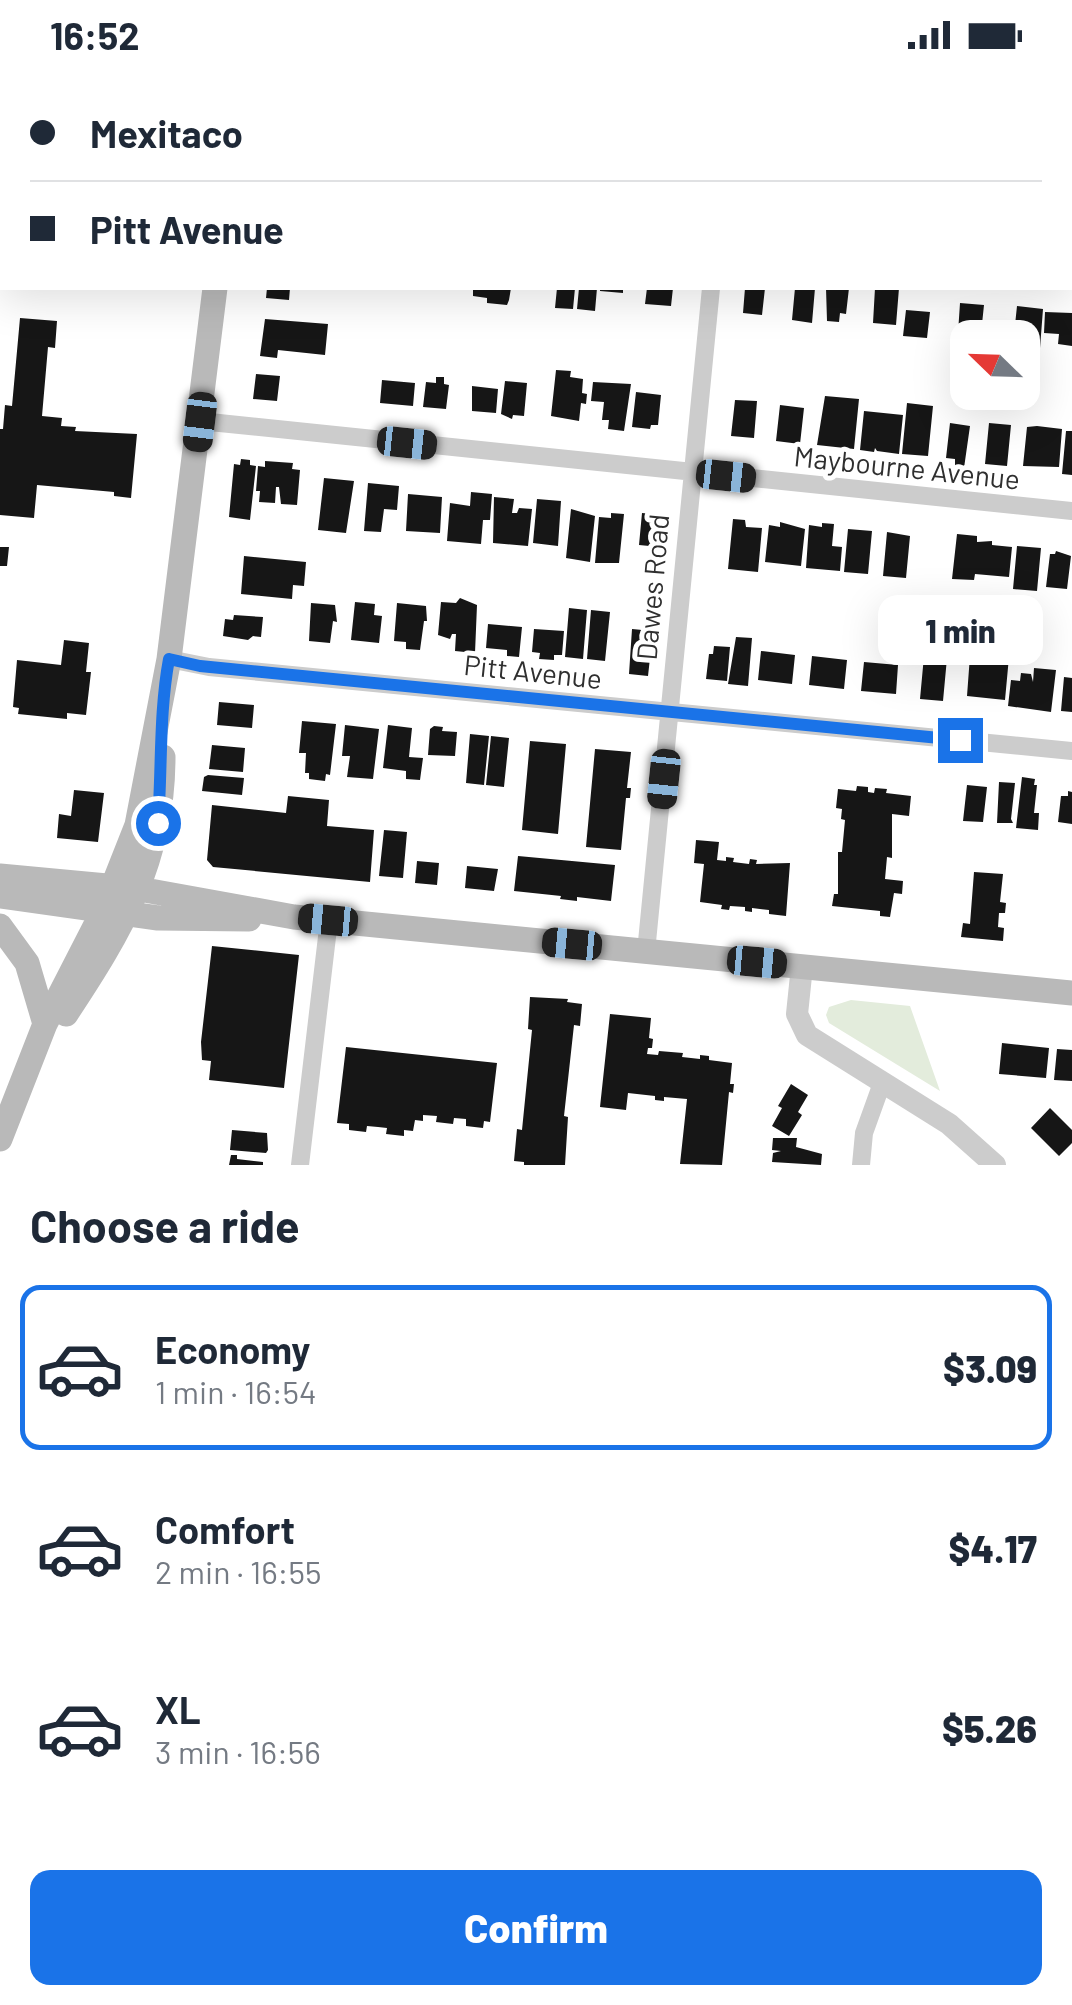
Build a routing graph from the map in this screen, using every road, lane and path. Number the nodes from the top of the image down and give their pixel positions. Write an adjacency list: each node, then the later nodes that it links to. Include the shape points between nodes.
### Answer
1 (215, 290): 3 (main road)
2 (711, 290): 4 (street, Dawes Road)
3 (200, 422): 4 (street, Maybourne Avenue); 6 (main road)
4 (692, 474): 5 (street, Maybourne Avenue); 7 (street, Dawes Road)
5 (1072, 511)
6 (169, 659): 7 (street, Pitt Avenue); 10 (main road)
7 (671, 710): 8 (street, Pitt Avenue); 16 (street, Dawes Road)
8 (1072, 750)
9 (0, 876): 10 (main road)
10 (126, 888): 12 (main road); 13 (main road)
11 (0, 896): 12 (main road)
12 (115, 913): 13 (main road); 19 (main road)
13 (294, 917): 14 (main road)
14 (328, 920): 16 (main road); 22 (street)
15 (0, 926): 19 (main road, via 27,963)
16 (646, 952): 17 (main road)
17 (802, 966): 18 (main road); 20 (street, via 797,1010 804,1032)
18 (1072, 993)
19 (41, 1036): 21 (main road)
20 (882, 1082): 23 (street); 24 (street, via 949,1124)
21 (0, 1139)
22 (300, 1165)
23 (860, 1165)
24 (995, 1165)

